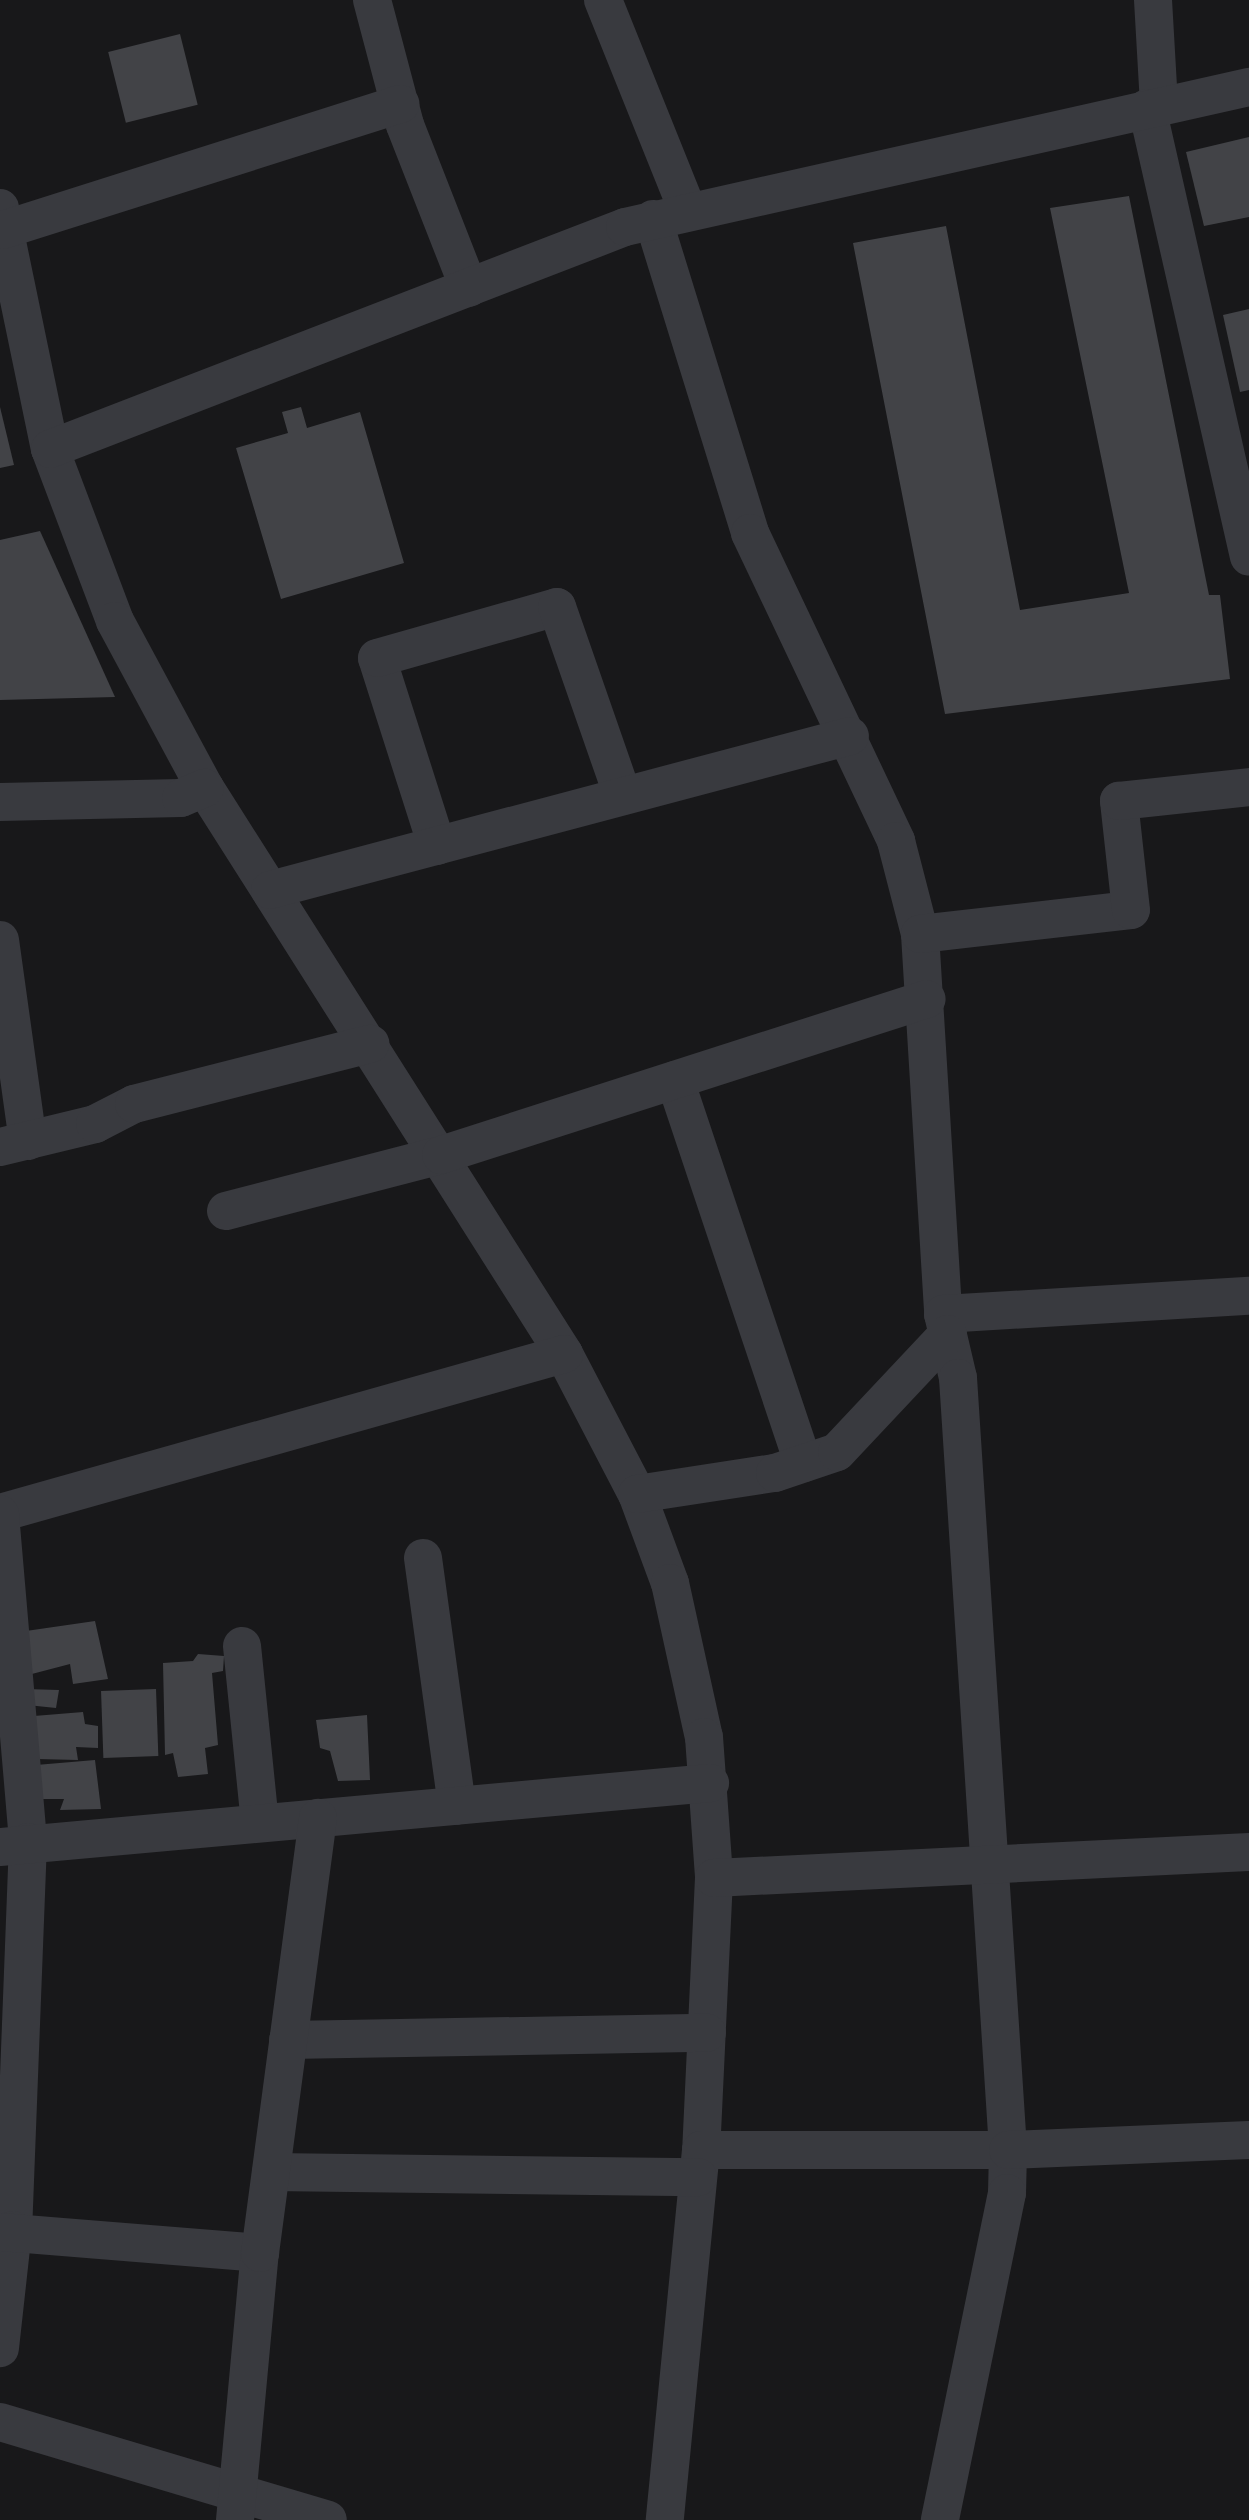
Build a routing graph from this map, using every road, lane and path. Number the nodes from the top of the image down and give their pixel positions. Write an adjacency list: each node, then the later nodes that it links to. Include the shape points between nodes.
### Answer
1 (372, 0): 5 (street)
2 (603, 0): 7 (street)
3 (1153, 0): 6 (street)
4 (1249, 87): 6 (street)
5 (401, 104): 8 (street); 9 (street)
6 (1153, 106): 7 (street); 11 (street)
7 (670, 214): 9 (street); 12 (street, via 750,533)
8 (2, 219): 10 (street)
9 (469, 288): 10 (street)
10 (50, 449): 14 (street, via 115,621)
11 (1249, 558)
12 (850, 736): 15 (street); 19 (street, via 896,841)
13 (1249, 787): 19 (street, via 1119,801 1131,910)
14 (205, 788): 16 (street, via 181,798); 18 (street)
15 (623, 796): 17 (street); 17 (street, via 557,607 377,658)
16 (0, 802)
17 (437, 846): 18 (street)
18 (270, 890): 22 (street)
19 (920, 934): 21 (street)
20 (0, 940): 24 (street)
21 (927, 999): 23 (street); 28 (street)
22 (370, 1044): 24 (street, via 134,1104 95,1124); 25 (street)
23 (676, 1080): 25 (street); 30 (street)
24 (14, 1144)
25 (441, 1155): 26 (street); 29 (street)
26 (226, 1211)
27 (1249, 1296): 28 (street)
28 (945, 1324): 30 (street, via 837,1452); 41 (street, via 958,1378)
29 (564, 1354): 31 (street); 32 (street)
30 (803, 1464): 31 (street)
31 (637, 1494): 35 (street, via 688,1649)
32 (0, 1513): 39 (street)
33 (423, 1558): 36 (street)
34 (242, 1646): 38 (street)
35 (710, 1783): 36 (street); 42 (street)
36 (457, 1806): 37 (street)
37 (318, 1818): 38 (street); 44 (street)
38 (260, 1823): 39 (street)
39 (14, 1845): 49 (street)
40 (1249, 1852): 41 (street)
41 (985, 1865): 42 (street); 46 (street)
42 (714, 1878): 43 (street)
43 (707, 2033): 44 (street); 47 (street)
44 (288, 2039): 48 (street)
45 (1249, 2140): 46 (street)
46 (1008, 2150): 47 (street); 56 (street, via 1007,2193)
47 (699, 2164): 48 (street); 55 (street)
48 (271, 2172): 50 (street)
49 (7, 2231): 50 (street); 51 (street)
50 (260, 2253): 53 (street)
51 (0, 2348)
52 (0, 2422): 53 (street)
53 (236, 2506): 54 (street)
54 (328, 2520)
55 (665, 2520)
56 (940, 2520)

